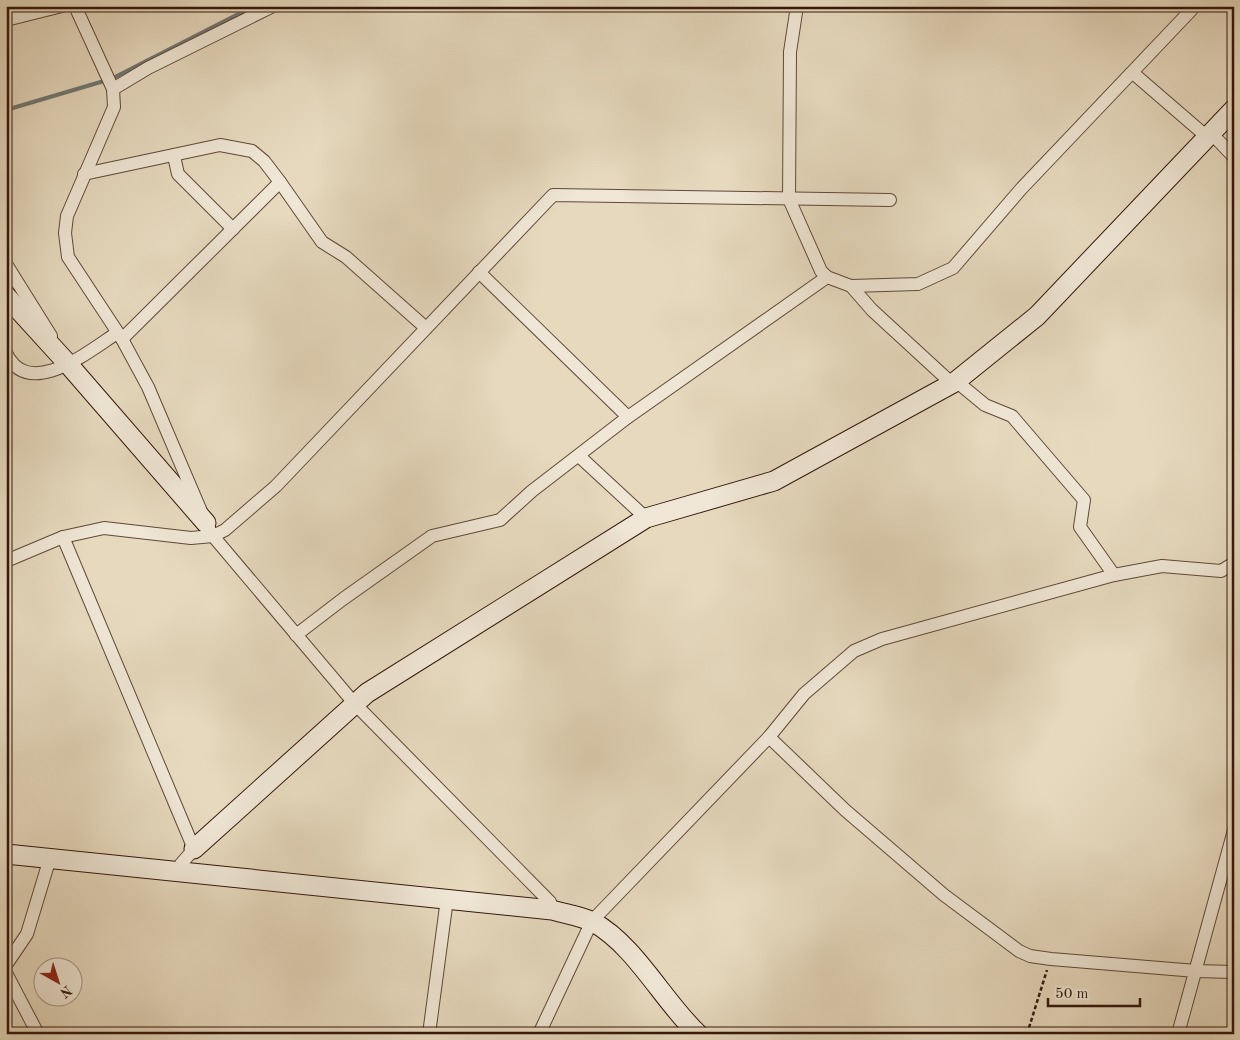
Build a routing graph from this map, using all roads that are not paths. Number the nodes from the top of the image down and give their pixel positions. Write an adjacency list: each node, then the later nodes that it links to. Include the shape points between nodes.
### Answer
1 (62, 6): 6 (street)
2 (75, 6): 8 (street)
3 (272, 6): 8 (street)
4 (797, 6): 15 (street, via 790,52)
5 (1195, 6): 7 (street)
6 (6, 20)
7 (1133, 74): 10 (street); 21 (street, via 1021,189 953,268 918,284)
8 (113, 89): 13 (street, via 114,107)
9 (1234, 109): 10 (street)
10 (1208, 134): 12 (street); 27 (street, via 1037,316)
11 (174, 156): 13 (street); 14 (street, via 220,145 239,147 252,151 264,161); 17 (street, via 178,174)
12 (1234, 157)
13 (84, 174): 24 (street, via 67,216 68,257)
14 (280, 182): 17 (street); 23 (street, via 322,242 346,257)
15 (789, 199): 16 (street); 19 (street, via 552,195); 20 (street, via 820,271)
16 (890, 200)
17 (233, 229): 24 (street)
18 (6, 264): 26 (street)
19 (479, 272): 23 (street); 28 (street)
20 (827, 277): 21 (street); 28 (street)
21 (851, 286): 27 (street, via 872,310 947,379)
22 (6, 296): 26 (street)
23 (426, 328): 31 (street, via 276,486 225,530)
24 (120, 336): 26 (street); 31 (street, via 148,387)
25 (6, 353): 26 (street, via 11,362 26,373 46,373)
26 (68, 364): 31 (street)
27 (955, 382): 30 (street, via 774,481); 36 (street, via 985,405 1012,416 1084,500 1080,527)
28 (628, 417): 29 (street)
29 (579, 456): 30 (street); 37 (street, via 500,520 432,536)
30 (646, 518): 38 (street)
31 (209, 530): 32 (street, via 191,538 104,528); 37 (street)
32 (63, 537): 33 (street); 41 (street)
33 (6, 561)
34 (1234, 563): 35 (street)
35 (1228, 573): 36 (street, via 1162,566)
36 (1114, 575): 39 (street, via 882,639 854,651 804,694)
37 (296, 635): 38 (street)
38 (354, 703): 41 (street); 46 (street, via 550,902)
39 (770, 736): 47 (street); 49 (street, via 845,810 944,895 1019,951 1051,959)
40 (1234, 830): 49 (street)
41 (194, 849): 44 (street)
42 (6, 854): 43 (street)
43 (50, 858): 44 (street); 48 (street, via 27,934)
44 (178, 872): 45 (street)
45 (447, 899): 46 (street); 53 (street)
46 (552, 910): 47 (street)
47 (592, 921): 54 (street); 55 (street, via 627,951)
48 (6, 965)
49 (1196, 971): 50 (street); 56 (street)
50 (1234, 972)
51 (6, 973): 52 (street)
52 (38, 1034)
53 (429, 1034)
54 (539, 1034)
55 (698, 1034)
56 (1178, 1034)

